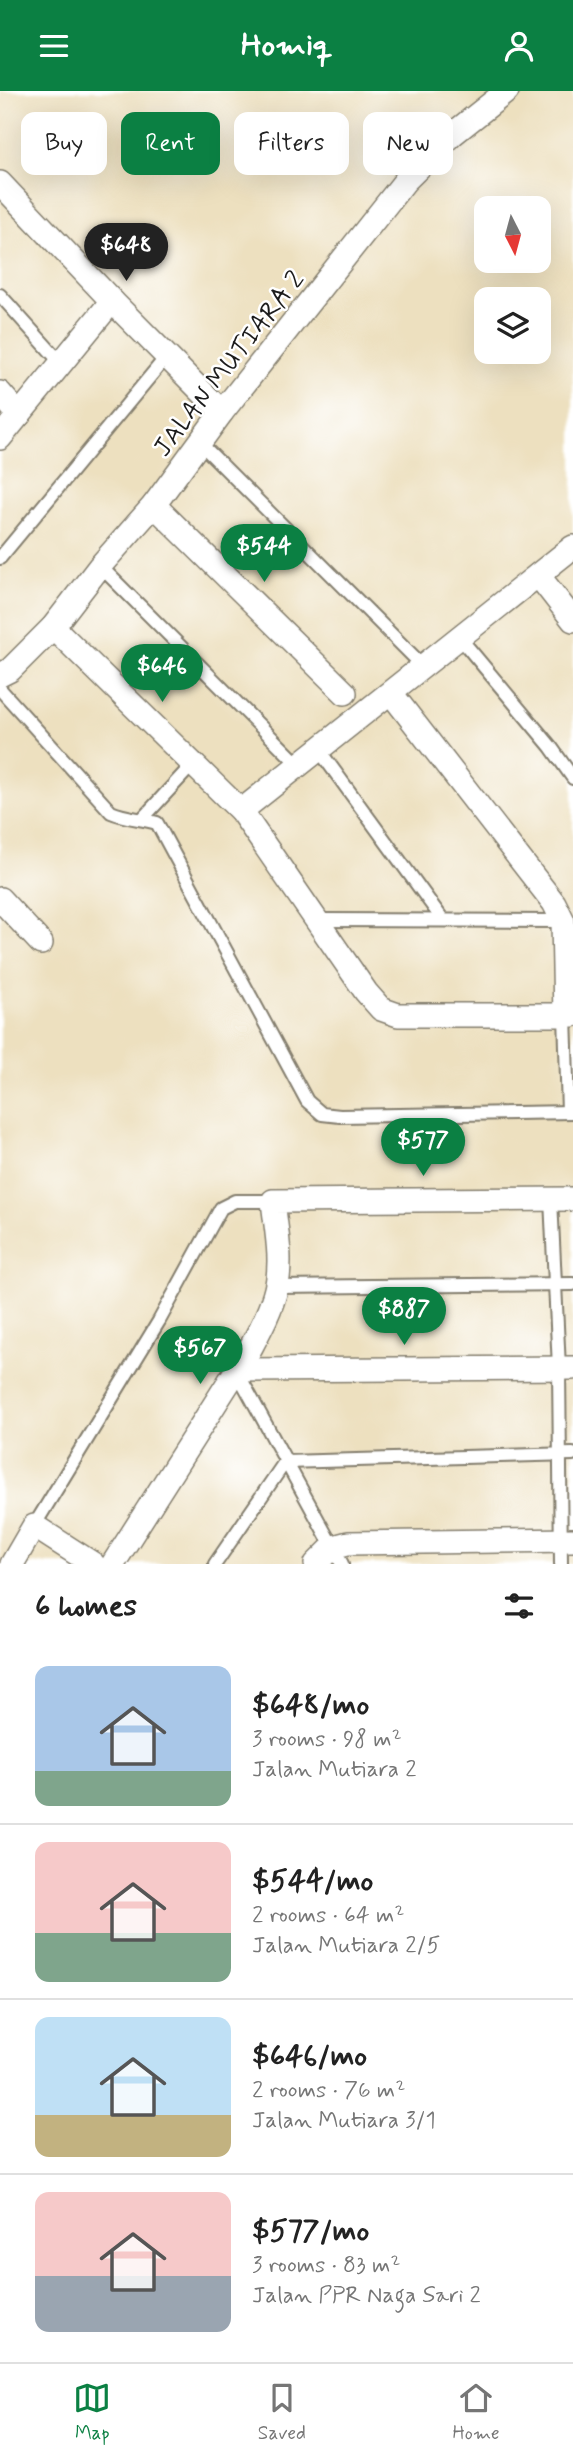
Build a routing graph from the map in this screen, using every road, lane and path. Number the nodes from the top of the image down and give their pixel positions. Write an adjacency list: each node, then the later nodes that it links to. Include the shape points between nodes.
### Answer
1 (507, 91): 8 (street, JALAN MUTIARA 2, via 405,181)
2 (0, 183): 4 (street)
3 (0, 295): 6 (lane)
4 (112, 301): 5 (street); 6 (street)
5 (167, 356): 8 (street); 14 (lane)
6 (61, 363): 9 (street)
7 (0, 393): 9 (street)
8 (222, 412): 11 (street, JALAN MUTIARA 2)
9 (19, 415): 10 (street)
10 (0, 438)
11 (200, 443): 12 (street, JALAN MUTIARA 2); 20 (lane)
12 (154, 505): 15 (street, JALAN MUTIARA 2); 24 (street)
13 (573, 547): 16 (street)
14 (0, 558)
15 (100, 566): 18 (street, JALAN MUTIARA 2); 27 (lane)
16 (538, 575): 17 (street); 19 (street)
17 (573, 619)
18 (53, 627): 21 (street, JALAN MUTIARA 2); 26 (street)
19 (460, 638): 20 (street); 28 (lane)
20 (424, 667): 23 (street)
21 (0, 675)
22 (0, 689): 30 (lane, via 111,812 126,819)
23 (391, 692): 25 (street); 34 (street, via 554,903)
24 (345, 693)
25 (319, 750): 27 (street); 32 (lane)
26 (192, 765): 29 (street); 30 (lane)
27 (300, 766): 29 (street)
28 (573, 778)
29 (241, 811): 33 (street)
30 (143, 818): 37 (lane, via 157,823 164,833 307,1101 322,1114)
31 (0, 899): 35 (street)
32 (443, 919): 33 (lane); 34 (lane)
33 (318, 920): 36 (street, via 381,1009 398,1015)
34 (563, 921): 36 (street)
35 (41, 943)
36 (569, 1015): 37 (lane)
37 (570, 1112)
38 (562, 1199): 39 (street); 40 (lane)
39 (273, 1201): 42 (street, via 279,1252); 47 (lane, via 235,1201 221,1207 159,1321)
40 (555, 1284): 41 (lane); 42 (lane); 43 (lane)
41 (573, 1284)
42 (276, 1287): 44 (street, via 266,1317)
43 (566, 1368): 44 (street); 45 (lane)
44 (236, 1370): 46 (lane); 52 (street)
45 (566, 1454): 46 (lane); 48 (lane)
46 (285, 1462): 49 (lane); 53 (lane)
47 (34, 1526): 50 (street); 51 (street)
48 (567, 1540): 49 (street, via 348,1543); 55 (lane)
49 (338, 1555): 54 (street)
50 (12, 1564)
51 (93, 1564)
52 (113, 1564)
53 (215, 1564)
54 (316, 1564)
55 (561, 1564)

